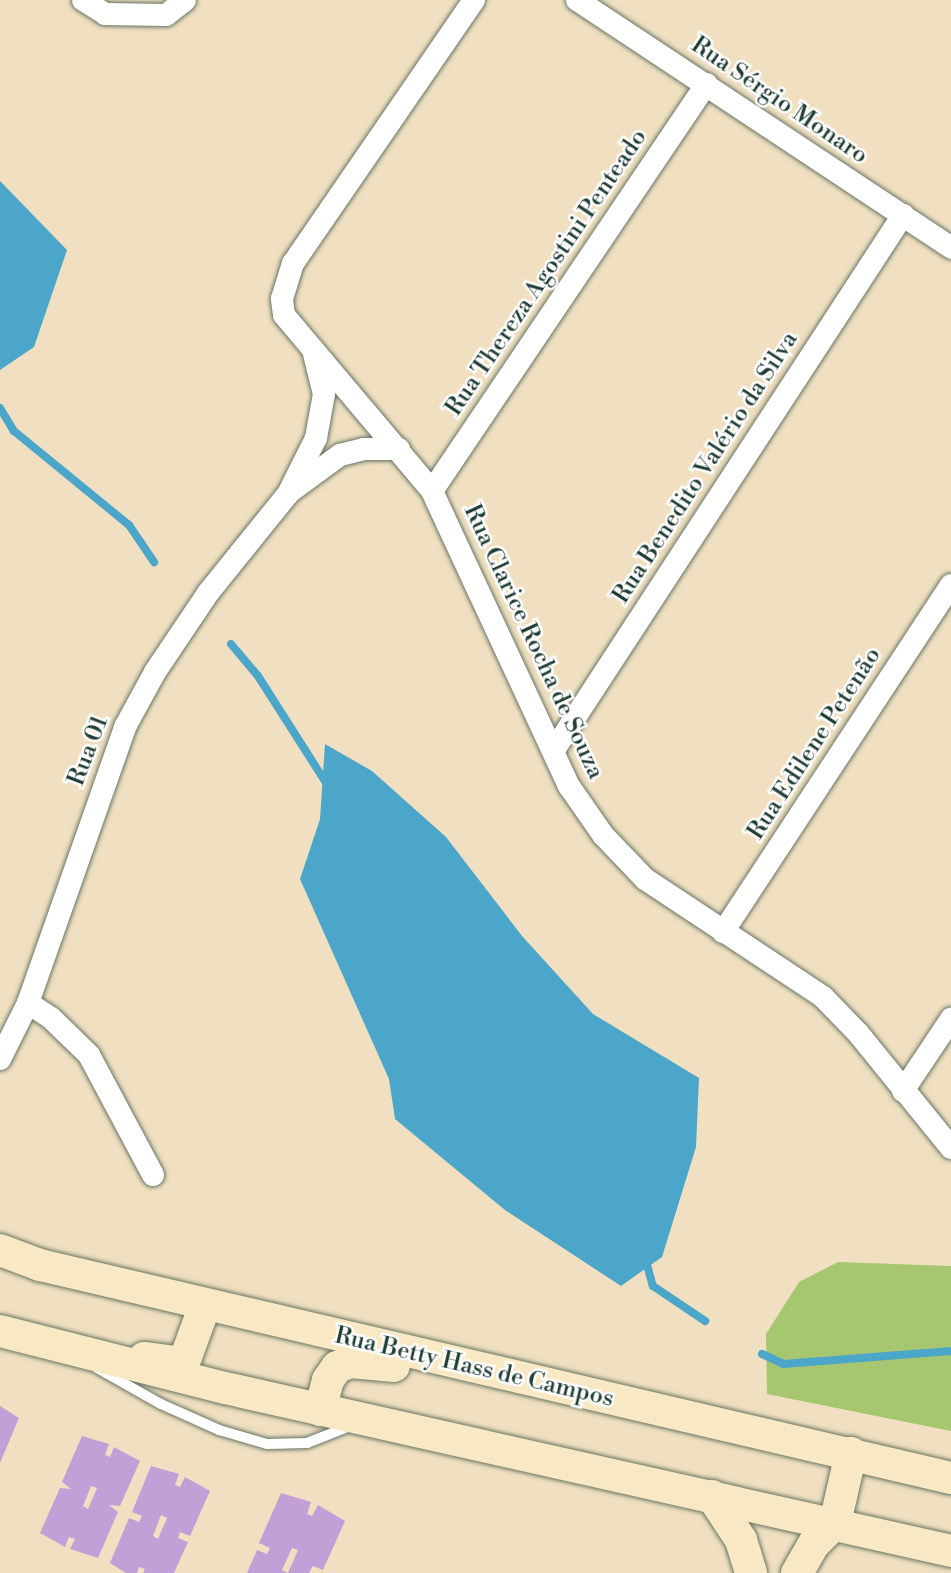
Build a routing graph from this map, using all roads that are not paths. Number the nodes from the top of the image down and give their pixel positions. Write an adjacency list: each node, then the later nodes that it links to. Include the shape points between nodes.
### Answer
1 (83, 0): 2 (street, via 105,14 166,15)
2 (185, 0)
3 (474, 0): 8 (street, Rua Clarice Rocha de Souza, via 293,263 282,299 288,322)
4 (577, 0): 5 (street, Rua Sérgio Monaro)
5 (707, 84): 6 (street, Rua Sérgio Monaro); 10 (street, Rua Thereza Agostini Penteado)
6 (903, 215): 7 (street, Rua Sérgio Monaro); 13 (street, Rua Benedito Valério da Silva)
7 (951, 248)
8 (313, 350): 9 (street, Rua Clarice Rocha de Souza); 11 (street, Rua 01, via 324,394 323,415)
9 (399, 449): 10 (street, Rua Clarice Rocha de Souza); 11 (street, Rua 01, via 364,449 340,455)
10 (432, 491): 13 (street, Rua Clarice Rocha de Souza)
11 (288, 494): 15 (street, Rua 01, via 208,593 155,672 125,727)
12 (951, 585): 14 (street, Rua Edilene Petenão)
13 (554, 750): 14 (street, Rua Clarice Rocha de Souza, via 569,786 603,835 645,879)
14 (723, 932): 18 (street, Rua Clarice Rocha de Souza, via 823,997 858,1033)
15 (28, 1003): 17 (street, Rua 01); 20 (street, via 51,1018 89,1055)
16 (951, 1020): 18 (street)
17 (0, 1059)
18 (903, 1091): 19 (street, Rua Clarice Rocha de Souza)
19 (951, 1148)
20 (153, 1174)
21 (0, 1250): 22 (street, Rua Betty Hass de Campos, via 40,1265)
22 (205, 1305): 24 (street, via 186,1357 177,1362); 25 (street, Rua Betty Hass de Campos)
23 (0, 1331): 24 (street)
24 (63, 1349): 26 (street); 27 (lane, via 161,1404 219,1430 267,1444 307,1443)
25 (520, 1379): 26 (street, via 351,1362 337,1367 328,1380); 28 (street, Rua Betty Hass de Campos)
26 (320, 1410): 27 (street)
27 (364, 1420): 30 (street)
28 (851, 1453): 29 (street, Rua Betty Hass de Campos); 31 (street)
29 (951, 1478)
30 (712, 1496): 31 (street); 33 (street, via 741,1540)
31 (835, 1523): 32 (street); 34 (street, via 814,1544)
32 (951, 1551)
33 (751, 1573)
34 (797, 1573)

